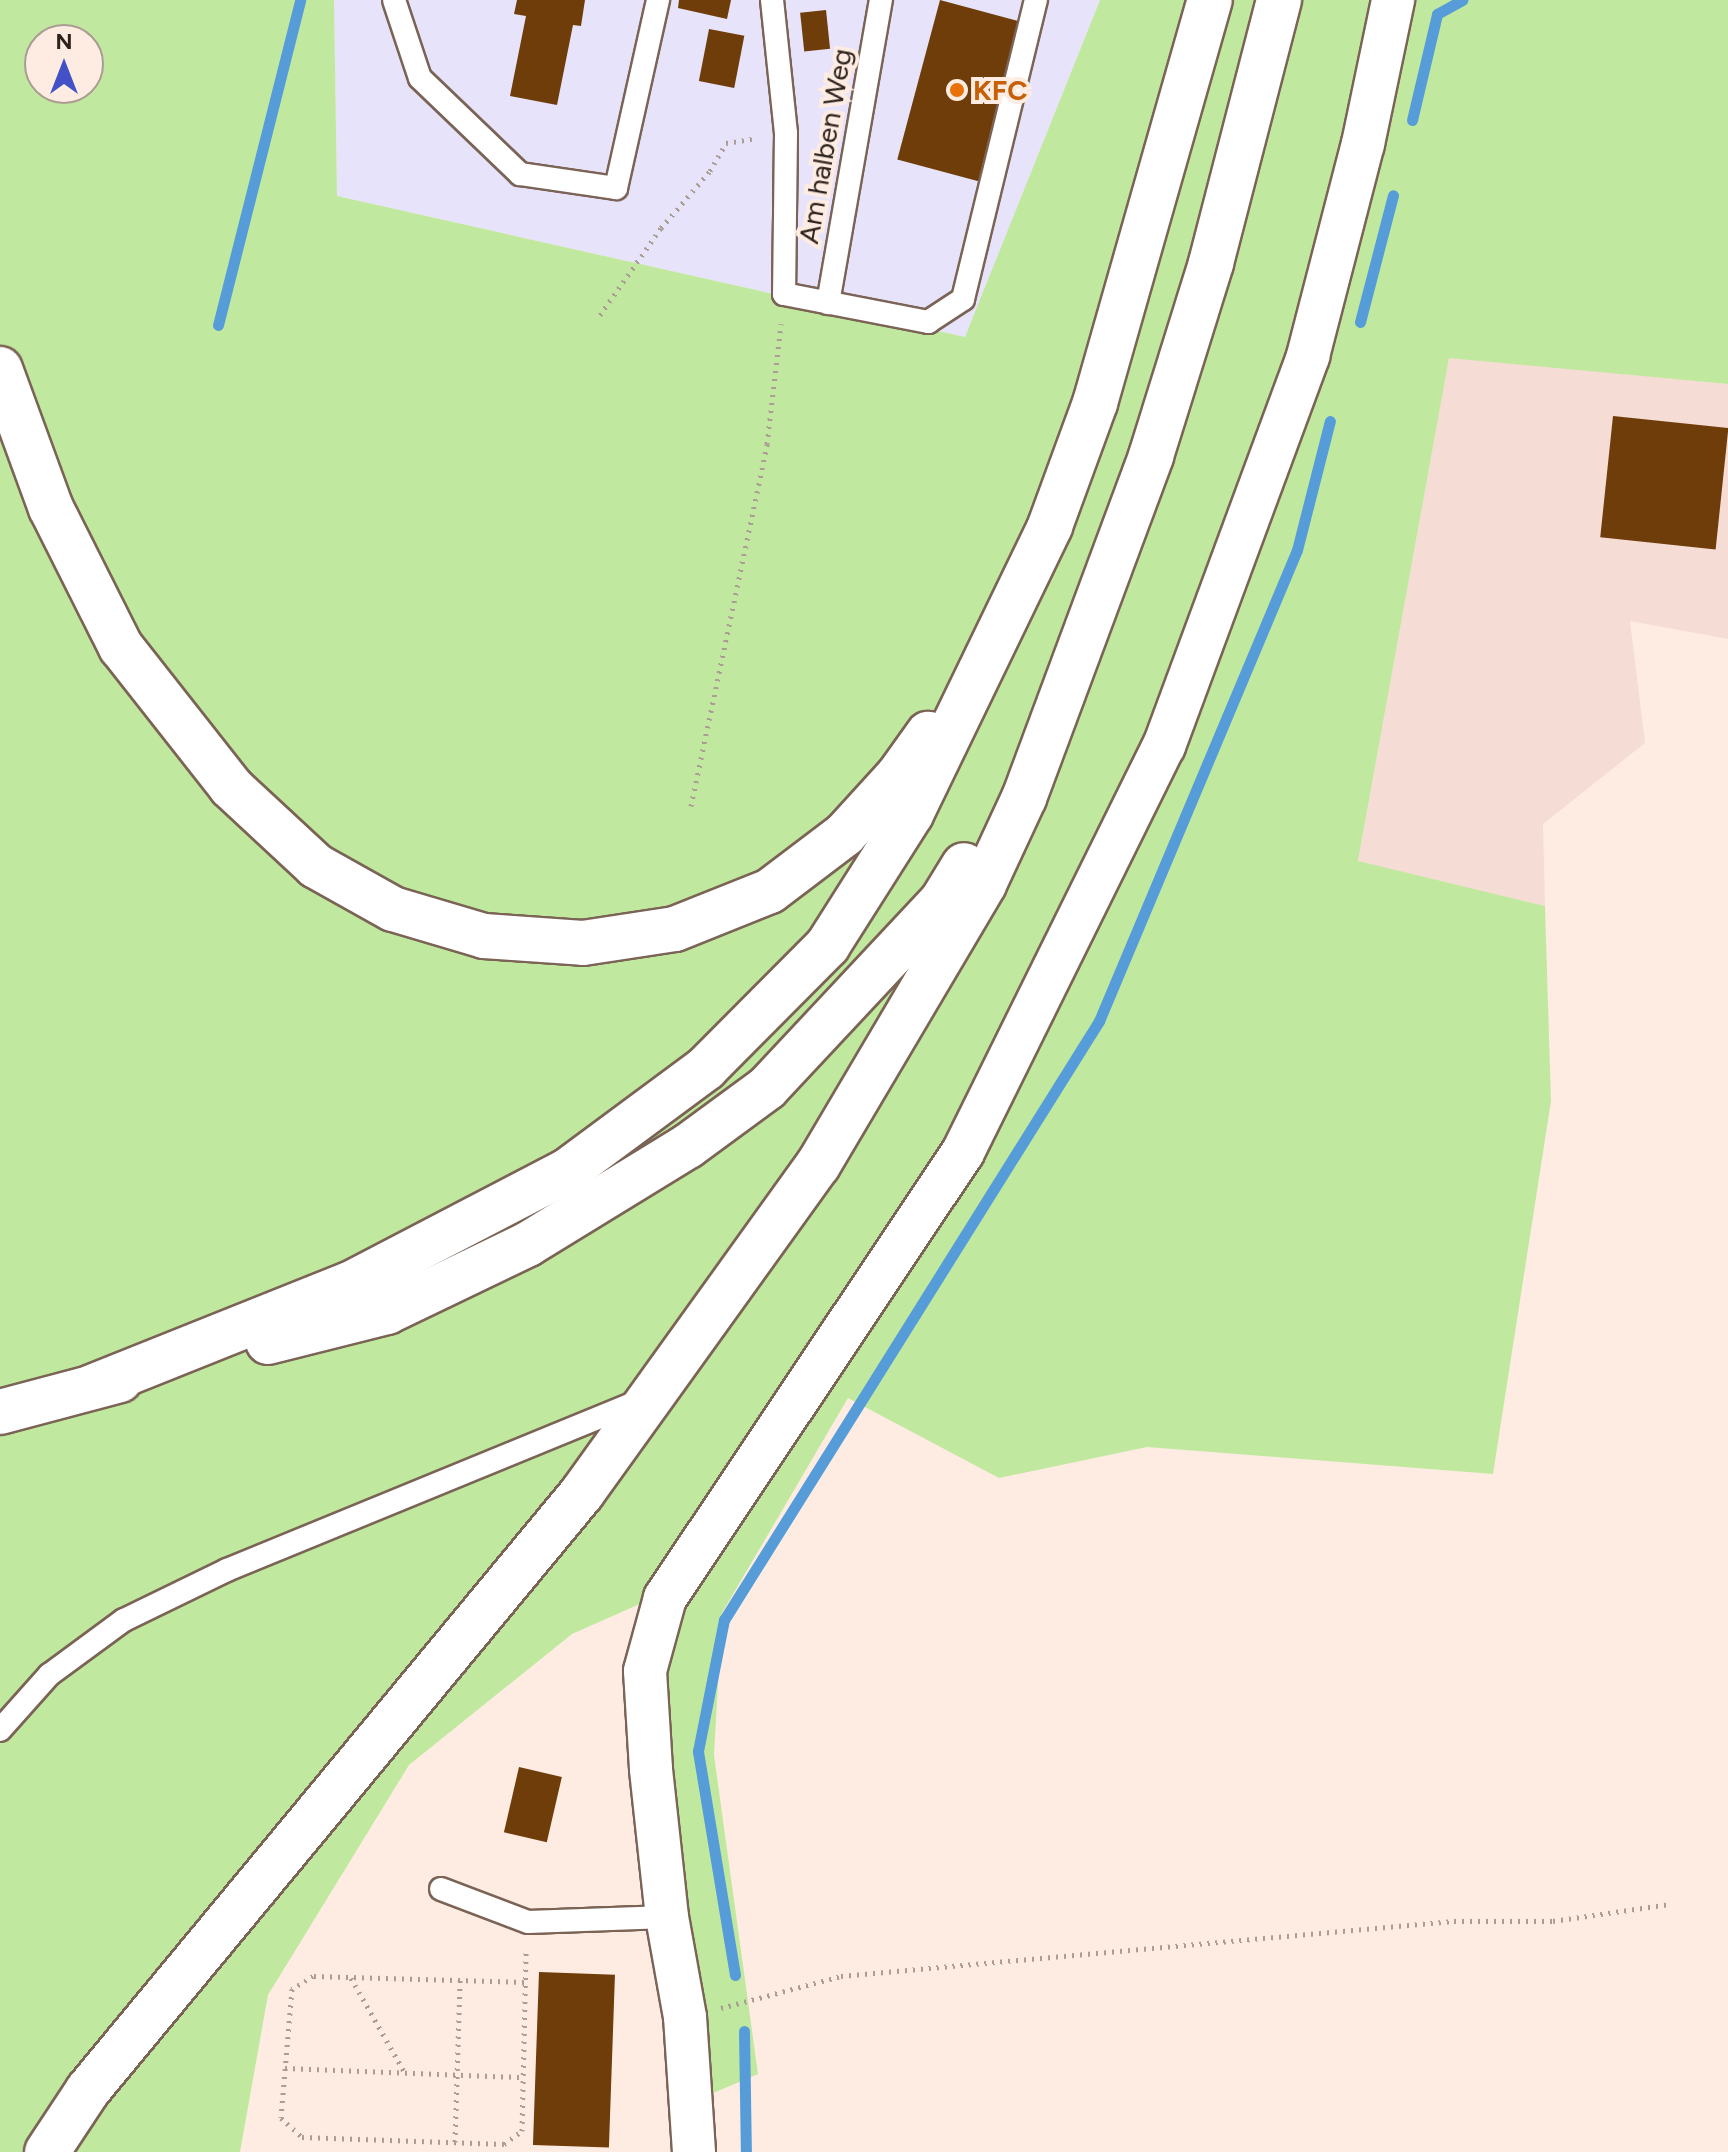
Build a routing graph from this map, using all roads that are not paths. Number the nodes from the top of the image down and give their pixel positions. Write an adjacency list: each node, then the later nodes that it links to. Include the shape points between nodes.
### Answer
1 (394, 0): 2 (lane, via 420,78 520,174 616,188)
2 (658, 0)
3 (772, 0): 9 (lane, via 786,133 784,294)
4 (881, 0): 9 (lane, Am halben Weg)
5 (1036, 0): 9 (lane, via 963,299 928,322)
6 (1210, 0): 11 (highway, via 1095,403 1050,526)
7 (1279, 0): 12 (highway, via 1211,263 1155,442)
8 (1393, 0): 18 (street, via 1363,144 1308,356 1164,746 963,1152 665,1598 645,1671)
9 (828, 303)
10 (0, 369): 11 (highway, via 51,508 121,647 231,787 316,866 393,909 484,936 583,943 675,929 770,891 845,834 898,776)
11 (999, 635): 13 (highway, via 911,814 828,945 706,1068 567,1171 364,1277)
12 (1057, 704): 13 (highway, via 942,901 767,1088 688,1146 528,1244 387,1312); 14 (highway, via 1024,798 977,897 818,1165)
13 (92, 1387): 15 (highway)
14 (652, 1395): 16 (lane, via 227,1570 124,1620 49,1675); 19 (highway, via 582,1493 88,2090)
15 (0, 1412)
16 (0, 1730)
17 (441, 1889): 18 (lane, via 528,1922)
18 (667, 1917): 20 (street, via 685,2017)
19 (47, 2152)
20 (694, 2152)

